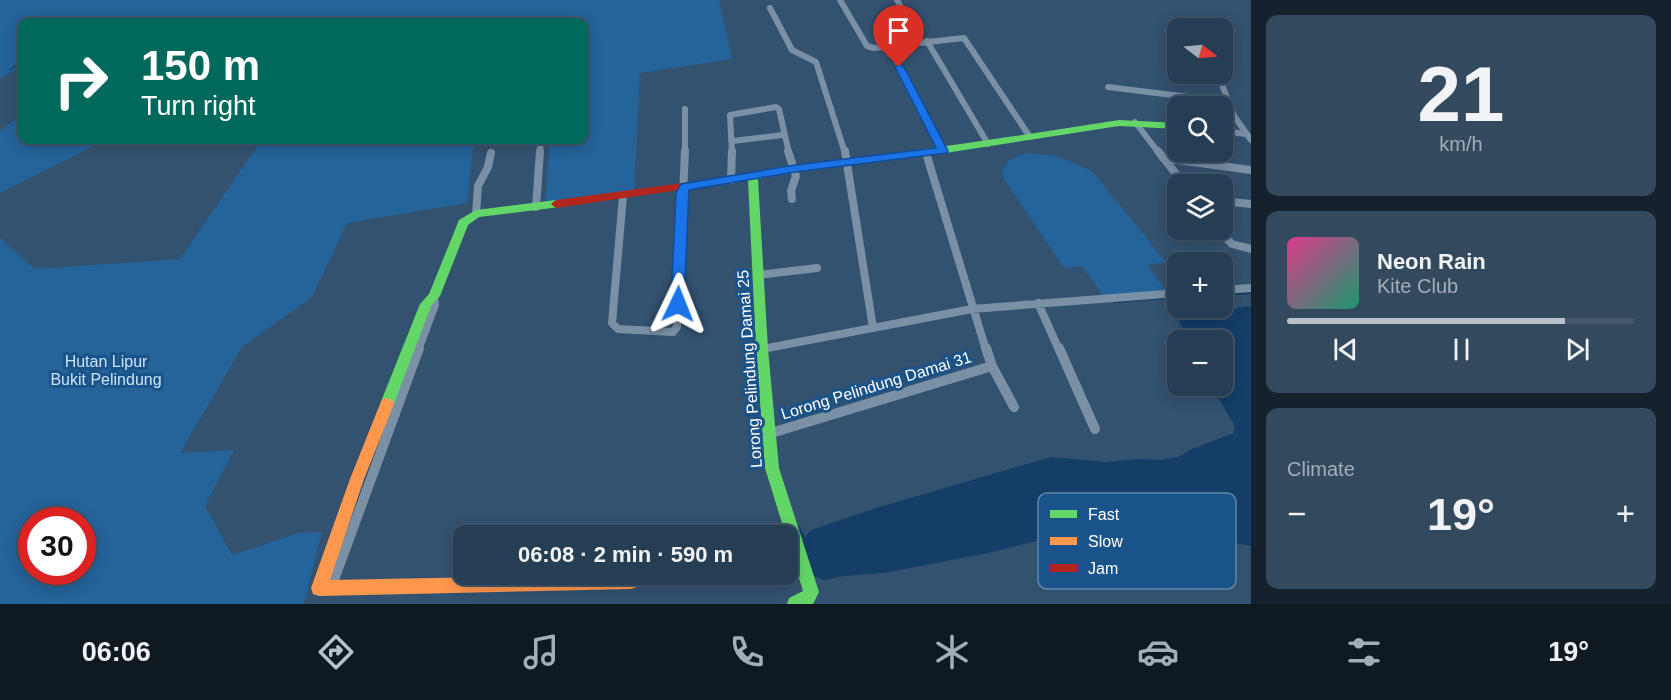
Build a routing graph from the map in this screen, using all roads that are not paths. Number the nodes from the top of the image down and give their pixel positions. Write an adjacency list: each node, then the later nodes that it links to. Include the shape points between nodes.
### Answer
1 (840, 0): 5 (street, via 864,45)
2 (897, 0): 4 (street)
3 (770, 8): 23 (street, via 792,50 816,62)
4 (924, 42): 5 (street); 15 (street, via 958,37 966,40); 18 (street)
5 (889, 46): 19 (street)
6 (1108, 87): 7 (street)
7 (1181, 96)
8 (685, 109): 29 (street)
9 (1233, 111): 14 (street)
10 (1135, 122): 11 (street); 15 (street); 22 (street)
11 (1167, 125)
12 (1233, 133): 14 (street)
13 (783, 135): 16 (street); 16 (street, via 777,108 730,114); 24 (street)
14 (1249, 136)
15 (1030, 137): 18 (street)
16 (733, 141): 28 (street)
17 (541, 144): 34 (street)
18 (988, 144): 19 (street)
19 (943, 151): 21 (street)
20 (491, 153): 35 (street, via 478,186)
21 (926, 153): 23 (street); 44 (street)
22 (1163, 158): 25 (street); 26 (street)
23 (848, 162): 24 (street); 45 (street)
24 (795, 168): 27 (street); 31 (street)
25 (1251, 170)
26 (1176, 174)
27 (753, 175): 28 (street); 39 (street, Lorong Pelindung Damai 25)
28 (731, 180): 29 (street)
29 (685, 187): 30 (street); 30 (street, via 677,327 671,333 615,328 612,323)
30 (623, 196): 34 (street)
31 (792, 199)
32 (1233, 202): 33 (street)
33 (1251, 204)
34 (536, 207): 35 (street)
35 (476, 214): 51 (street, via 463,223 434,296 426,304 319,588)
36 (1227, 240): 37 (street, via 1238,248)
37 (1251, 249)
38 (817, 268): 39 (street)
39 (758, 275): 46 (street, Lorong Pelindung Damai 25)
40 (1251, 288): 41 (street)
41 (1233, 289)
42 (1167, 294): 43 (street)
43 (1038, 303): 44 (street); 49 (street)
44 (972, 309): 45 (street); 47 (street)
45 (873, 328): 46 (street)
46 (762, 348): 50 (street, Lorong Pelindung Damai 25)
47 (992, 366): 48 (street); 50 (street, Lorong Pelindung Damai 31)
48 (1014, 407)
49 (1095, 429)
50 (768, 434): 52 (street, Lorong Pelindung Damai 25, via 778,495 801,553 811,592)
51 (460, 585)
52 (795, 604)

